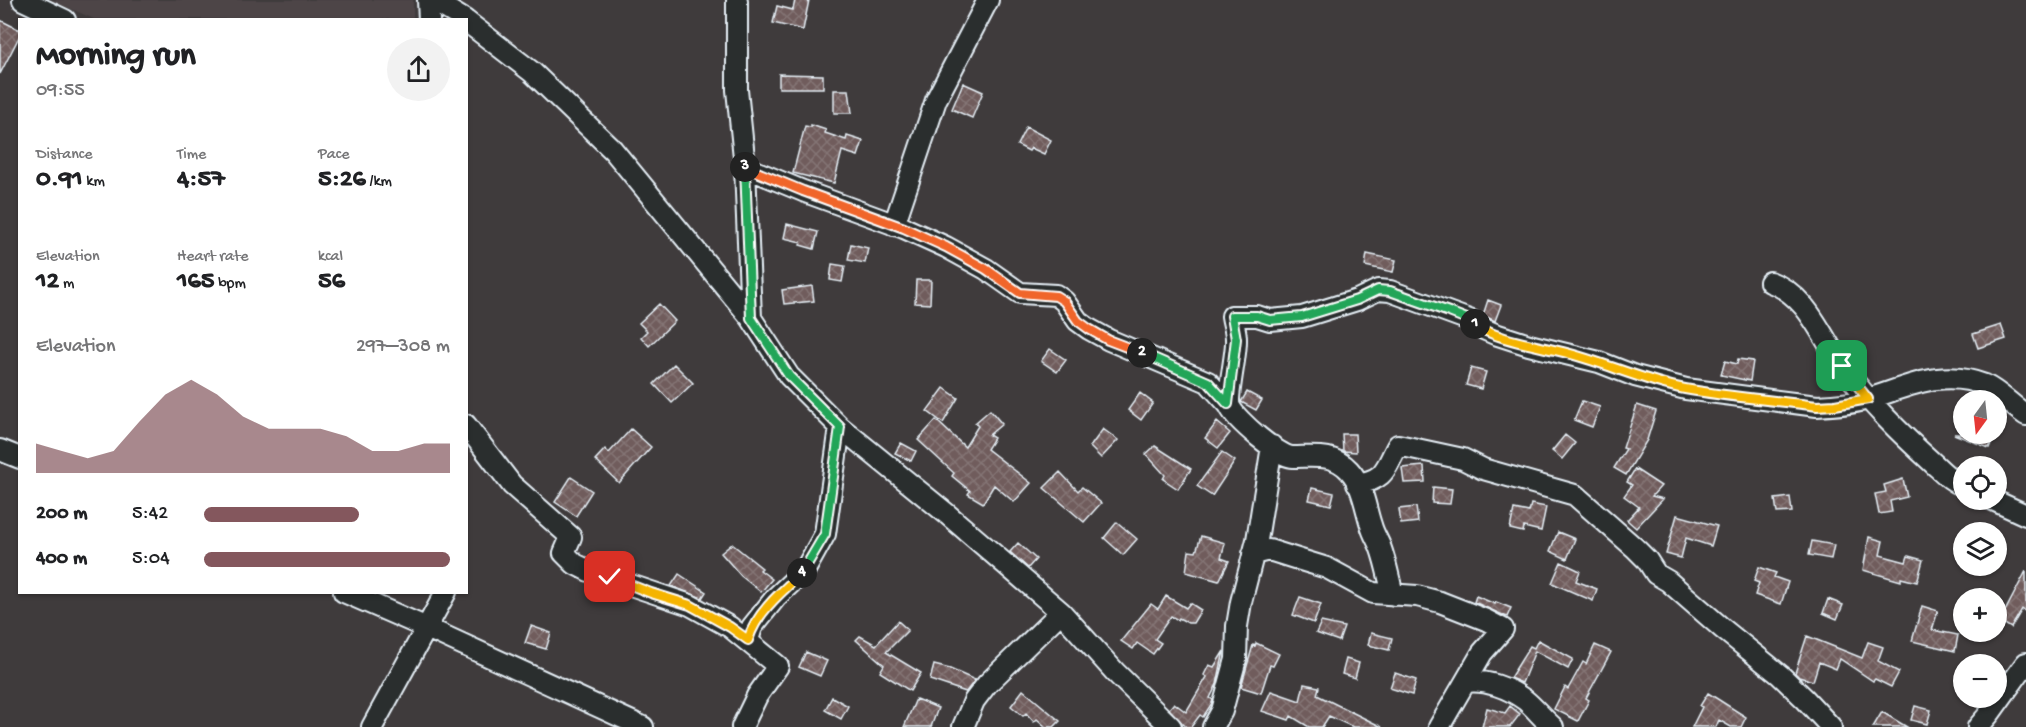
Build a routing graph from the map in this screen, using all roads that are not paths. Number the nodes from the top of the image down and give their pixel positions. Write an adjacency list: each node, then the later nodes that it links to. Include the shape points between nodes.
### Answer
1 (23, 0): 5 (street)
2 (430, 0): 6 (street); 7 (street)
3 (737, 0): 9 (street, via 737,90)
4 (988, 0): 10 (street, via 936,100)
5 (60, 18)
6 (429, 18)
7 (462, 18)
8 (468, 22): 12 (street, via 531,72 613,150)
9 (745, 167): 10 (street); 12 (street)
10 (894, 225): 14 (street, via 946,247 1020,293 1056,296 1089,329 1208,382)
11 (1770, 282): 13 (street, via 1806,309)
12 (751, 318): 16 (street, via 789,376)
13 (1868, 399): 14 (street, via 1817,406 1686,389 1506,338 1449,312 1378,290 1302,317 1270,320 1232,316 1236,339); 15 (street, via 1910,383 1956,379 1986,386); 19 (street)
14 (1228, 404): 18 (street, via 1236,418)
15 (2026, 415)
16 (840, 427): 27 (street); 29 (street, via 825,534 805,570 776,597 752,627)
17 (468, 428): 29 (street, via 512,485 571,537 564,553 575,564 690,605)
18 (1272, 446): 20 (street, via 1292,457 1313,455 1342,464); 23 (street)
19 (1953, 480)
20 (1357, 484): 26 (street); 40 (street, via 1377,480 1398,445 1463,459 1484,469 1575,495 1635,548 1656,574 1780,675)
21 (2007, 506): 22 (street)
22 (2026, 515)
23 (1253, 554): 26 (street, via 1269,550 1327,568 1373,593); 37 (street, via 1237,626 1236,659 1222,711)
24 (349, 594): 28 (street)
25 (445, 594): 28 (street)
26 (1393, 595): 31 (street, via 1440,602 1503,628 1482,653)
27 (1061, 612): 35 (street, via 987,684 974,701); 36 (street)
28 (427, 628): 32 (street); 33 (street)
29 (748, 640): 34 (street, via 778,666)
30 (2026, 663): 41 (street)
31 (1466, 682): 38 (street); 39 (street, via 1477,680 1514,693)
32 (372, 727)
33 (643, 727)
34 (742, 727)
35 (963, 727)
36 (1171, 727)
37 (1213, 727)
38 (1439, 727)
39 (1553, 727)
40 (1831, 727)
41 (1978, 727)

